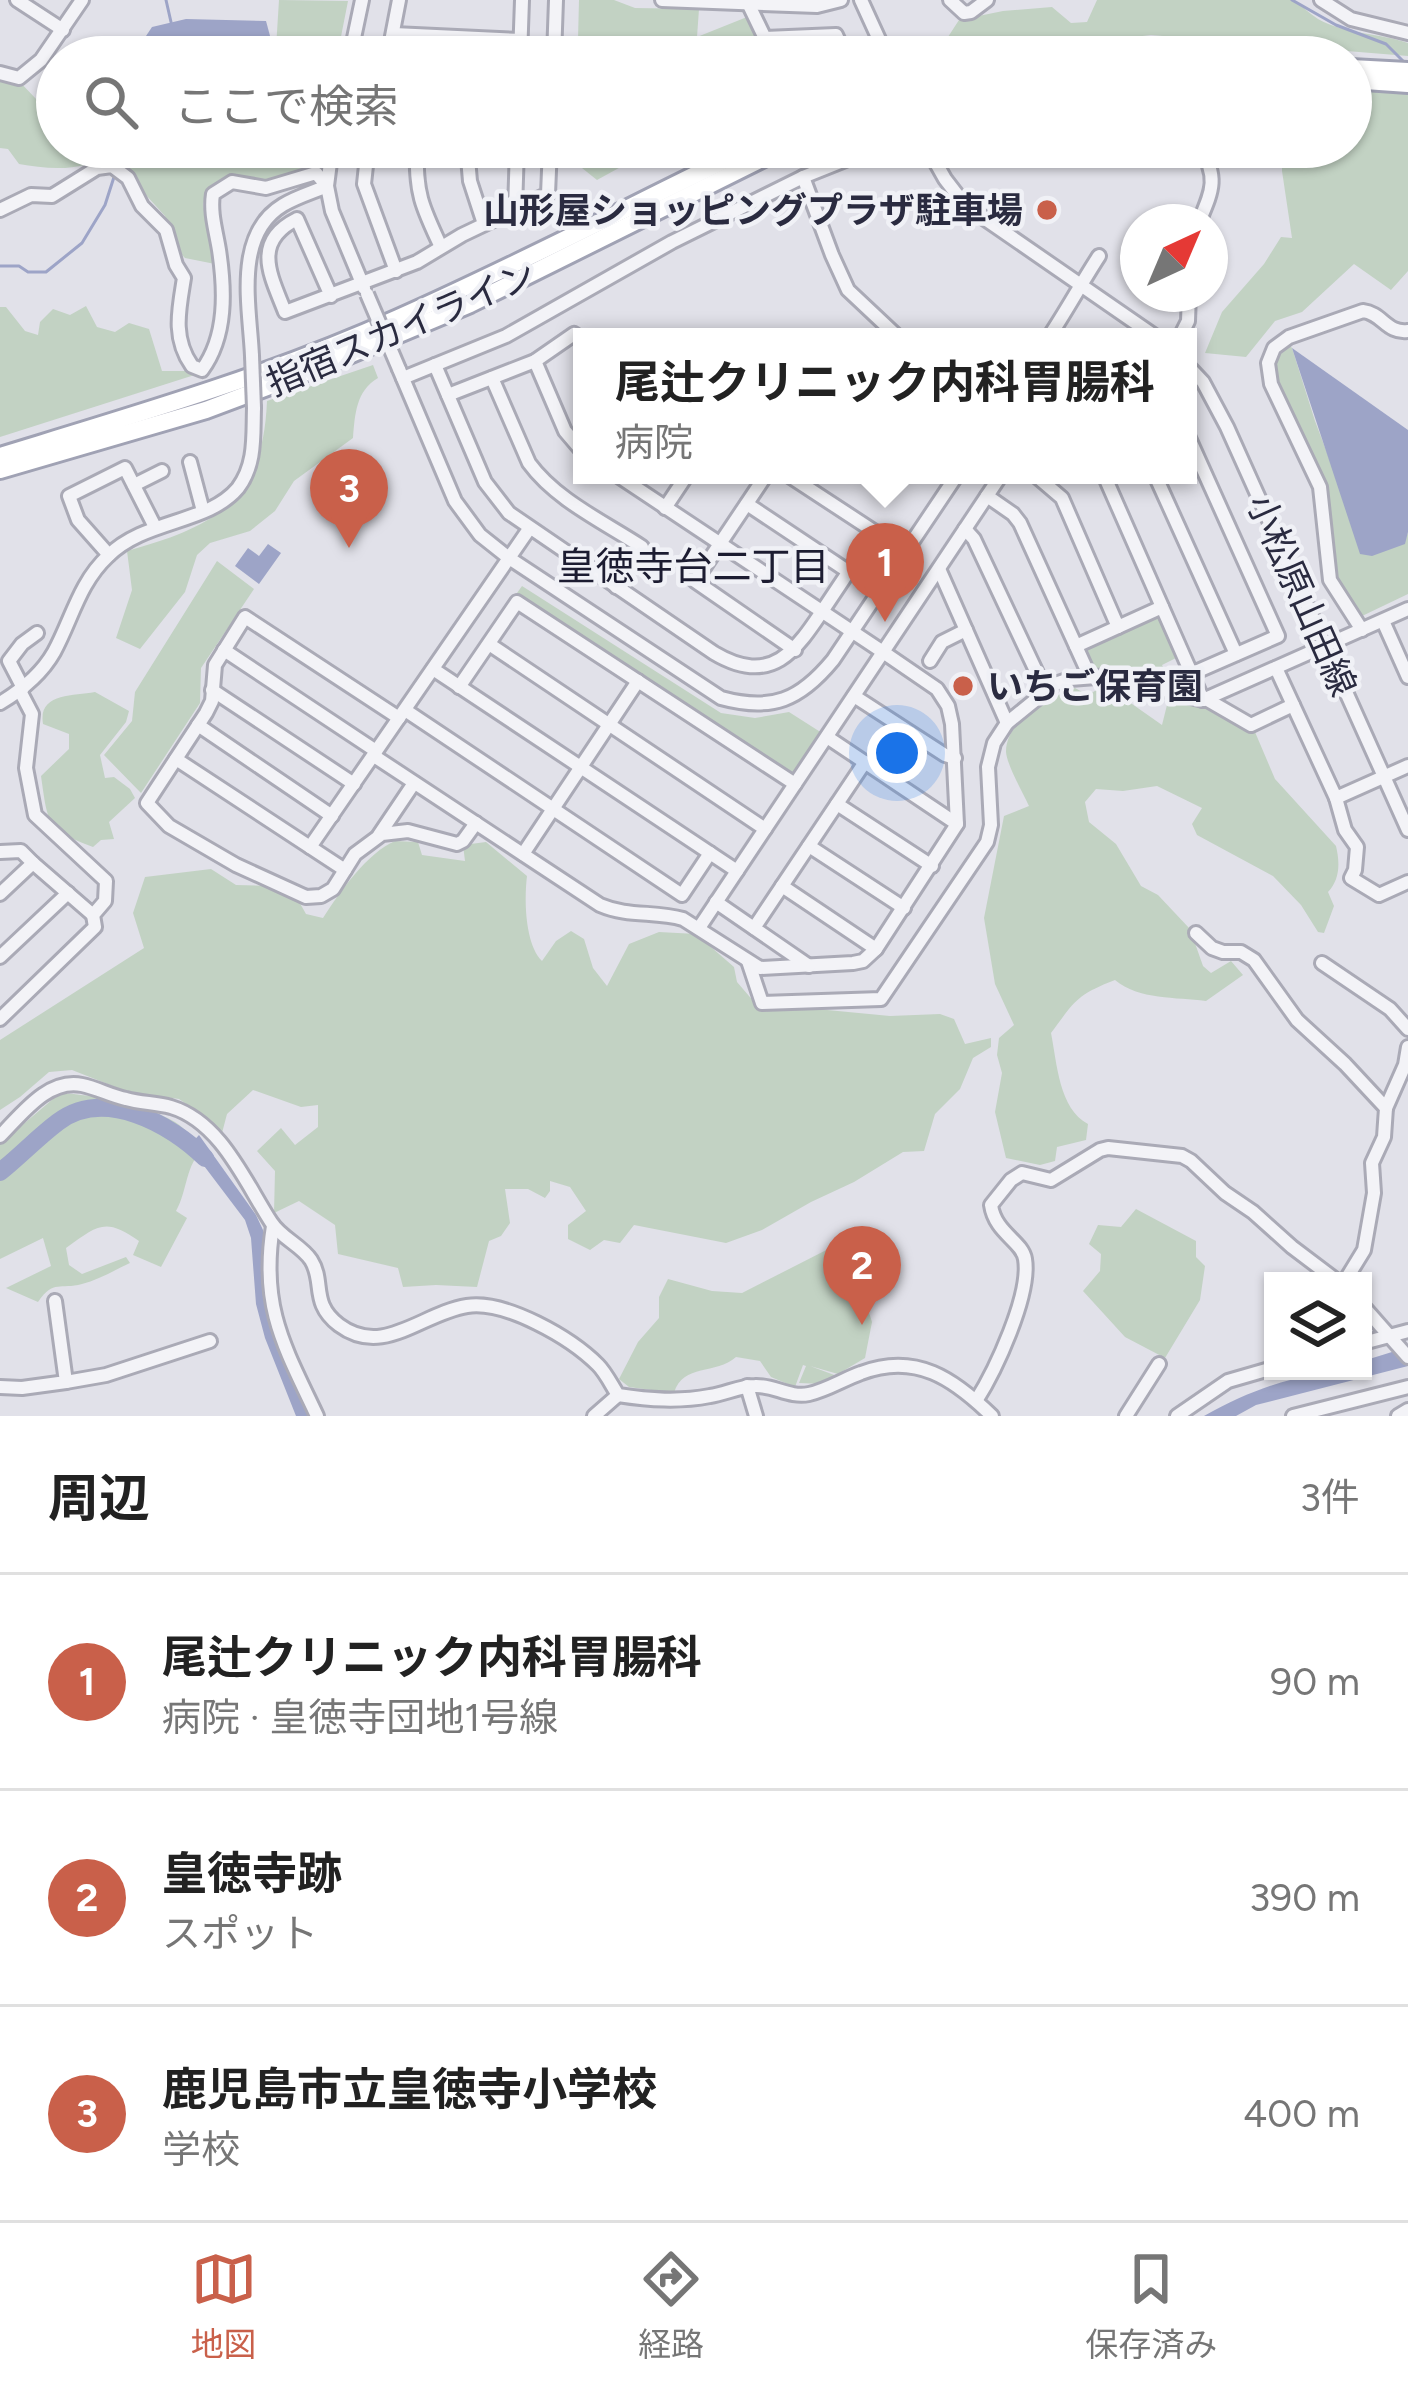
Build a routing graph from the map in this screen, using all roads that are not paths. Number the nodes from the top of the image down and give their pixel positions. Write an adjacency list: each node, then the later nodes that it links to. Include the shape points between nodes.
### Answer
1 (17, 0): 16 (street)
2 (82, 0): 16 (street)
3 (362, 0): 20 (street)
4 (399, 0): 18 (street)
5 (522, 0): 22 (street)
6 (556, 0): 23 (street)
7 (662, 0): 13 (street)
8 (841, 0): 15 (street)
9 (861, 0): 25 (street)
10 (950, 0): 11 (street, via 964,13)
11 (987, 0)
12 (1322, 0): 17 (street, via 1352,19)
13 (700, 1): 14 (street)
14 (748, 3): 15 (street); 24 (street)
15 (804, 3)
16 (63, 30): 19 (street)
17 (1408, 33)
18 (394, 34): 21 (street)
19 (59, 36)
20 (354, 36)
21 (436, 36)
22 (521, 36)
23 (555, 36)
24 (764, 36)
25 (877, 36)
26 (36, 64): 27 (street, via 19,78)
27 (0, 73)
28 (97, 168): 45 (street, via 52,196 31,195)
29 (116, 168): 42 (street, via 166,230 184,278 182,347 202,370 223,316 213,194 232,182 266,188 316,173)
30 (329, 168): 42 (street)
31 (366, 168): 49 (street, via 364,184)
32 (416, 168): 47 (street)
33 (468, 168): 46 (street)
34 (516, 168): 44 (street)
35 (549, 168): 44 (street, via 548,194)
36 (710, 168): 65 (main road, 指宿スカイライン, via 395,320 205,393)
37 (744, 168): 68 (main road, 指宿スカイライン, via 470,304 320,367 206,410)
38 (826, 168): 41 (street)
39 (939, 168): 50 (street, via 965,206)
40 (1210, 168): 43 (street)
41 (803, 177): 53 (street, via 848,290); 59 (street, via 506,336)
42 (327, 186): 51 (street); 83 (street, bridge, via 284,205 250,249 250,467 228,499)
43 (1206, 204)
44 (515, 210): 46 (street)
45 (0, 211)
46 (484, 224): 47 (street)
47 (441, 247): 49 (street)
48 (1099, 256): 50 (street)
49 (396, 271): 51 (street)
50 (1083, 287): 54 (street); 55 (street)
51 (365, 289): 52 (street); 60 (street, bridge)
52 (331, 296): 52 (street, via 285,312 267,266 269,245 297,219)
53 (888, 328)
54 (1055, 328)
55 (1143, 328)
56 (1408, 331): 99 (street, via 1363,311 1289,337 1268,358 1271,384 1320,487 1330,580)
57 (573, 340): 58 (street)
58 (535, 361): 62 (street); 64 (street)
59 (435, 365): 60 (street); 63 (street)
60 (401, 374): 89 (street, via 455,501)
61 (1197, 376): 104 (street, 小松原山田線)
62 (492, 378): 63 (street); 92 (street, via 537,474 642,547)
63 (448, 395): 85 (street, via 492,494)
64 (573, 440)
65 (0, 455)
66 (1197, 456): 108 (street, via 1278,636)
67 (190, 462): 83 (street)
68 (0, 470)
69 (162, 471): 79 (street)
70 (630, 484): 82 (street)
71 (681, 484): 82 (street)
72 (760, 484): 81 (street)
73 (802, 484): 91 (street, via 875,532)
74 (951, 484): 100 (street)
75 (995, 484): 80 (street)
76 (1046, 484): 97 (street, via 1062,498)
77 (1108, 484): 93 (street)
78 (1159, 484): 108 (street)
79 (134, 485): 84 (street); 88 (street, via 125,468 69,496 78,520)
80 (987, 496): 86 (street); 103 (street, via 1020,523)
81 (747, 504): 87 (street); 91 (street)
82 (665, 508): 87 (street)
83 (203, 511): 84 (street)
84 (155, 527): 88 (street)
85 (529, 529): 89 (street); 92 (street)
86 (965, 530): 90 (street); 119 (street)
87 (720, 544): 95 (street); 106 (street, via 694,581)
88 (109, 555): 117 (street, via 87,578 53,653)
89 (509, 558): 100 (street, via 741,704 800,694); 111 (street)
90 (939, 569): 98 (street); 107 (street)
91 (848, 572): 95 (street)
92 (616, 587): 106 (street, via 734,663 764,667)
93 (1162, 607): 97 (street); 112 (street)
94 (1408, 609): 96 (street)
95 (822, 612): 100 (street); 106 (street)
96 (1383, 621): 99 (street); 114 (street)
97 (1118, 627): 103 (street)
98 (966, 630): 109 (street, via 942,642); 125 (street)
99 (1362, 630): 104 (street)
100 (852, 632): 107 (street)
101 (37, 634): 117 (street, via 9,661)
102 (488, 644): 115 (street, via 517,602); 116 (street); 126 (street)
103 (1076, 646): 113 (street)
104 (1325, 646): 110 (street); 135 (street, 小松原山田線)
105 (224, 650): 118 (street); 124 (street, via 245,617); 129 (street)
106 (795, 650)
107 (883, 652): 120 (street); 130 (street, via 937,689 951,715)
108 (1236, 654): 112 (street)
109 (930, 661)
110 (1276, 668): 121 (street); 123 (street)
111 (433, 669): 116 (street); 124 (street)
112 (1191, 674): 121 (street)
113 (1090, 677): 119 (street); 121 (street)
114 (1408, 677)
115 (638, 682): 126 (street); 138 (street)
116 (459, 687): 134 (street)
117 (21, 690): 122 (street); 163 (street, via 32,713 26,767 34,814 106,881 105,902)
118 (212, 690): 127 (street); 137 (street)
119 (1045, 690): 125 (street)
120 (854, 696): 128 (street); 130 (street)
121 (1205, 699): 123 (street, via 1251,724)
122 (0, 703)
123 (1293, 705): 139 (street)
124 (402, 714): 129 (street); 141 (street)
125 (1007, 723): 169 (street, via 989,758 987,842 881,999 762,1003)
126 (609, 724): 134 (street); 145 (street)
127 (198, 725): 131 (street); 142 (street)
128 (826, 736): 132 (street); 138 (street)
129 (375, 754): 136 (street); 137 (street)
130 (955, 758): 144 (street)
131 (176, 759): 149 (street); 155 (street, via 146,803 169,826 306,896 327,893)
132 (865, 762): 140 (street); 144 (street)
133 (1408, 766): 135 (street)
134 (581, 767): 141 (street); 151 (street)
135 (1384, 777): 139 (street); 146 (street, 小松原山田線)
136 (415, 783): 143 (street); 147 (street)
137 (355, 784): 142 (street)
138 (794, 784): 145 (street)
139 (1336, 798): 157 (street, via 1357,847 1351,878 1378,895)
140 (837, 804): 148 (street); 154 (street)
141 (553, 809): 151 (street, via 682,896); 152 (street)
142 (332, 816): 149 (street)
143 (476, 823): 147 (street, via 457,844 408,831); 152 (street)
144 (957, 824): 154 (street)
145 (765, 829): 156 (street)
146 (1408, 830)
147 (380, 835): 155 (street)
148 (809, 846): 158 (street); 162 (street)
149 (310, 848): 155 (street)
150 (0, 852): 153 (street, via 21,851)
151 (710, 853): 156 (street)
152 (523, 854): 164 (street, via 612,910 669,915)
153 (34, 863): 159 (street); 160 (street)
154 (932, 866): 162 (street)
155 (345, 870)
156 (737, 871): 161 (street)
157 (1408, 882)
158 (782, 886): 165 (street); 167 (street)
159 (68, 893): 163 (street); 168 (street)
160 (0, 894)
161 (716, 902): 164 (street); 165 (street)
162 (904, 908): 167 (street)
163 (93, 915): 172 (street, via 95,927)
164 (699, 928): 169 (street)
165 (754, 928): 171 (street)
166 (1196, 933): 175 (street, via 1212,948 1254,960 1297,1020)
167 (876, 949): 171 (street, via 863,961)
168 (0, 957)
169 (748, 961): 171 (street, via 766,969)
170 (1322, 963): 173 (street)
171 (808, 966)
172 (0, 1019)
173 (1408, 1029)
174 (1408, 1047): 175 (street)
175 (1386, 1108): 179 (street, via 1364,1250)
176 (0, 1136): 177 (street, via 61,1084 172,1107 216,1138)
177 (273, 1226): 193 (street, via 309,1256 327,1313 361,1337 493,1305 566,1340); 196 (street, via 277,1328)
178 (1328, 1272): 194 (street, via 1182,1156 1108,1148 1051,1180 1022,1173 991,1205 1000,1230 1022,1251 1018,1316)
179 (1348, 1272)
180 (55, 1301): 189 (street)
181 (1372, 1316): 183 (street)
182 (1408, 1331): 183 (street)
183 (1390, 1336): 185 (street); 186 (street)
184 (210, 1341): 189 (street)
185 (1372, 1341)
186 (1408, 1357)
187 (1159, 1364): 200 (street)
188 (1264, 1371): 201 (street, via 1228,1381)
189 (66, 1382): 191 (street)
190 (747, 1386): 193 (street, via 660,1402); 194 (street, via 812,1393 900,1366 936,1372); 198 (street)
191 (0, 1387)
192 (1408, 1387): 202 (street)
193 (619, 1395): 197 (street)
194 (976, 1401): 199 (street)
195 (1408, 1410): 203 (street)
196 (317, 1416)
197 (594, 1416)
198 (756, 1416)
199 (992, 1416)
200 (1126, 1416)
201 (1177, 1416)
202 (1293, 1416)
203 (1398, 1416)

